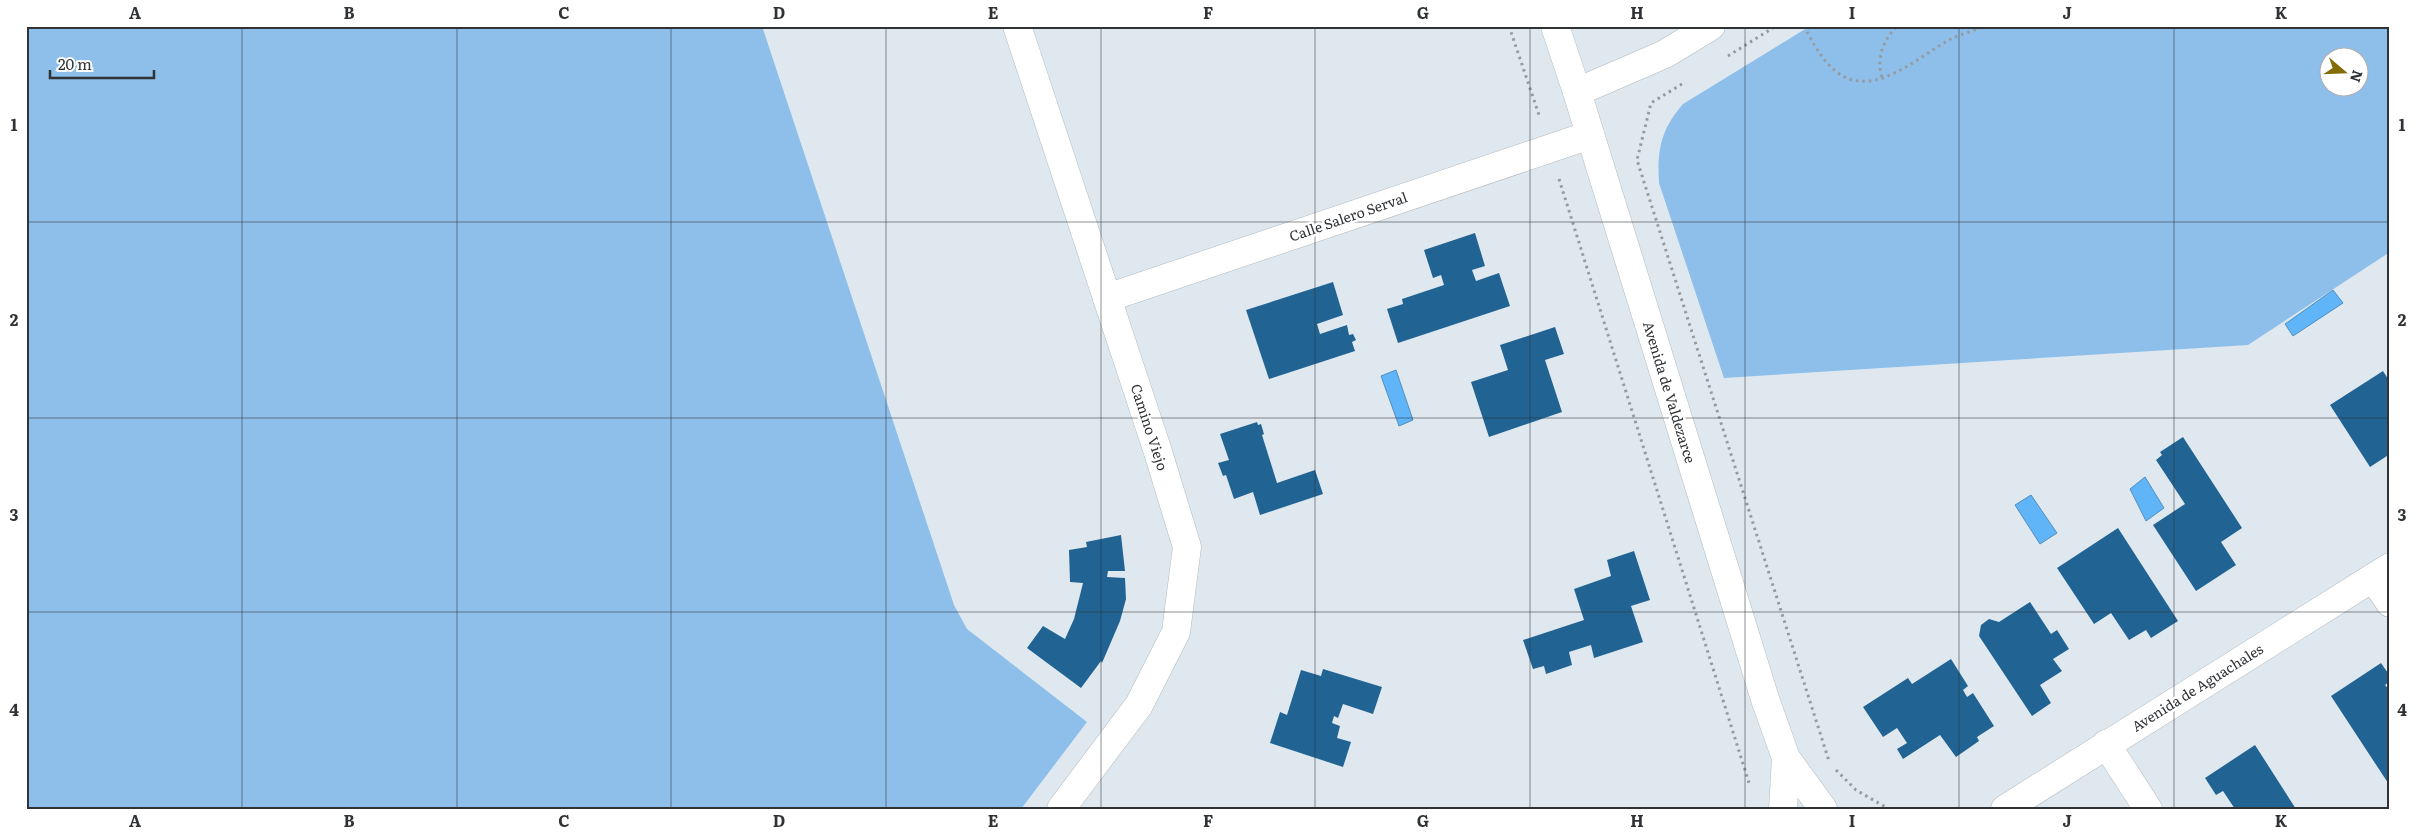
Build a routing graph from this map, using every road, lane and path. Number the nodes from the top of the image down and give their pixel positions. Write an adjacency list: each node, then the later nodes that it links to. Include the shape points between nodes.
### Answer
1 (1017, 26): 15 (street, Camino Viejo)
2 (1509, 26): 14 (path)
3 (1554, 26): 12 (street, Avenida de Valdezarce)
4 (1711, 26): 12 (street, via 1665,54)
5 (1776, 26): 9 (path)
6 (1804, 26): 10 (path, via 1823,59 1838,74 1858,81 1874,81)
7 (1897, 26): 10 (path, via 1878,63)
8 (1986, 26): 10 (path, via 1952,38)
9 (1726, 57)
10 (1882, 77)
11 (1685, 82): 24 (path, via 1651,102 1637,160 1830,763 1856,790)
12 (1577, 92): 13 (street, Avenida de Valdezarce)
13 (1590, 135): 14 (street, Calle Salero Serval); 19 (street, Avenida de Valdezarce)
14 (1550, 149): 15 (street, Calle Salero Serval); 20 (path)
15 (1107, 298): 21 (street, Camino Viejo, via 1186,547 1176,632 1139,705)
16 (2382, 572): 17 (street); 18 (street, Avenida de Aguachales)
17 (2390, 603)
18 (2106, 744): 25 (street, Avenida de Aguachales); 26 (street)
19 (1786, 758): 22 (street, Avenida de Valdezarce); 23 (street, Avenida de Valdezarce)
20 (1751, 794)
21 (1061, 809)
22 (1783, 809)
23 (1823, 809)
24 (1889, 809)
25 (2005, 809)
26 (2148, 809)

